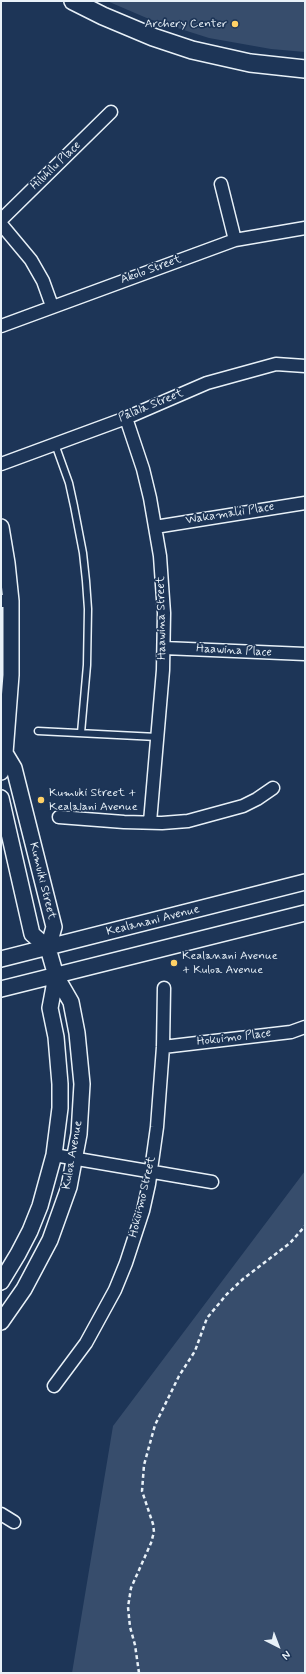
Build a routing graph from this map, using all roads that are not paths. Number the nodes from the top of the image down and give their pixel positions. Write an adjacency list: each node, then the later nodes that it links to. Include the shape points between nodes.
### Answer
1 (73, 1): 2 (main road, via 139,31 192,50 250,63)
2 (305, 69)
3 (111, 112): 5 (street, Hiluhilu Place)
4 (221, 184): 8 (street)
5 (1, 220)
6 (1, 224): 9 (street, via 31,260 43,281)
7 (305, 228): 8 (street, Akolo Street)
8 (235, 240): 9 (street, Akolo Street)
9 (52, 306): 10 (street, Akolo Street)
10 (1, 326)
11 (305, 366): 12 (street, Palala Street, via 268,366 207,384)
12 (126, 418): 13 (street, Palala Street); 16 (street, Haawina Street, via 143,469)
13 (55, 444): 14 (street, Palala Street); 22 (lane, via 69,482 82,545 86,581 88,665)
14 (1, 464)
15 (305, 502): 16 (street, Wakamalii Place)
16 (156, 527): 19 (street, Haawina Street, via 162,585)
17 (1, 528): 18 (street, via 8,563)
18 (6, 601): 24 (street, via 11,675)
19 (164, 648): 20 (street, Haawina Place); 23 (street, Haawina Street)
20 (305, 654)
21 (38, 731): 22 (lane)
22 (81, 733): 23 (lane)
23 (157, 737): 29 (street, Haawina Street)
24 (3, 753): 25 (street); 32 (street, Kumuiki Street, via 14,768 54,927)
25 (1, 772)
26 (273, 788): 29 (street, via 243,806 207,817 175,822)
27 (1, 798): 32 (street, Kumuiki Street, via 32,934)
28 (59, 817): 29 (street)
29 (150, 822)
30 (305, 882): 32 (street, Kealanani Avenue)
31 (305, 913): 34 (street)
32 (48, 948): 33 (street, Kealanani Avenue); 34 (street, Kuloa Avenue)
33 (1, 959)
34 (56, 976): 36 (street); 39 (street, Kuloa Avenue, via 50,1008 56,1037 60,1084 60,1108); 40 (street, Kuloa Avenue, via 72,1008 80,1058 81,1109)
35 (164, 988): 38 (street, Hokuimo Street)
36 (1, 989)
37 (305, 1027): 38 (street, Hokuimo Place, via 290,1032)
38 (163, 1046): 41 (street, Hokuimo Street)
39 (54, 1155): 40 (street); 43 (street, Kuloa Avenue, via 40,1206 30,1231)
40 (75, 1159): 41 (street); 44 (street, Kuloa Avenue, via 50,1240 24,1289)
41 (151, 1173): 42 (street); 45 (street, Hokuimo Street, via 136,1237 115,1290 86,1343)
42 (212, 1182)
43 (1, 1282)
44 (1, 1322)
45 (54, 1386)
46 (1, 1514): 47 (street)
47 (14, 1522)

